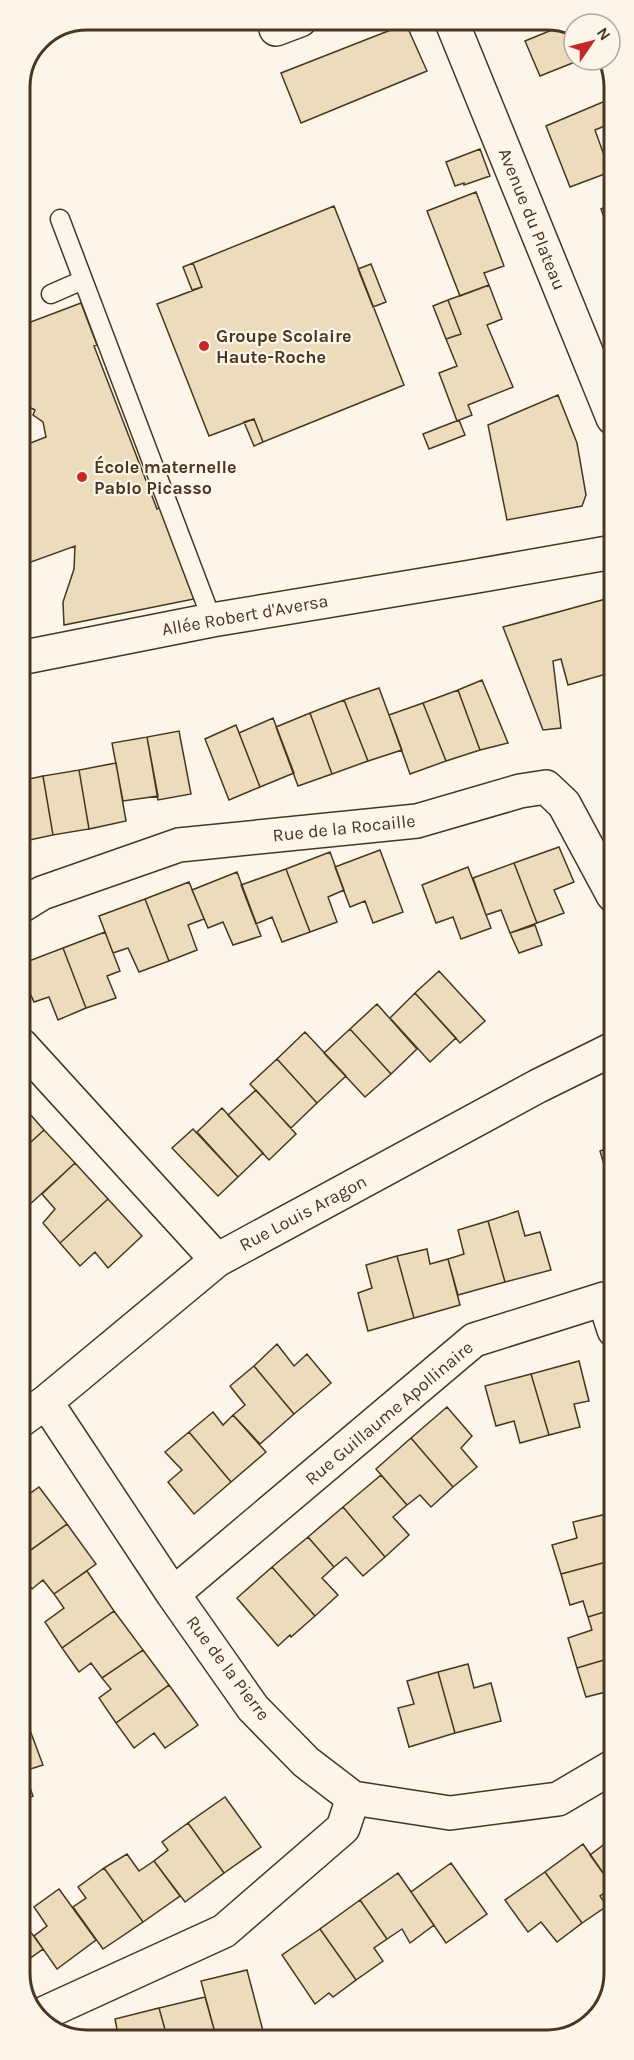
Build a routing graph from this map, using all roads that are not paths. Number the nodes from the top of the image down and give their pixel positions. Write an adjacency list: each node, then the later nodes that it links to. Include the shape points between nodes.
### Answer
1 (455, 30): 5 (street, Avenue du Plateau)
2 (60, 219): 3 (lane)
3 (83, 280): 4 (lane); 7 (lane)
4 (51, 294)
5 (604, 396)
6 (604, 554): 7 (street, Allée Robert d'Aversa)
7 (212, 620): 8 (street, Allée Robert d'Aversa)
8 (30, 656)
9 (604, 878): 10 (street, Rue de la Rocaille, via 564,804 546,786 417,821 179,845)
10 (30, 900)
11 (604, 1053): 13 (street, Rue Louis Aragon)
12 (30, 1055): 13 (street)
13 (217, 1260): 15 (street, Rue Louis Aragon)
14 (604, 1295): 16 (street, Rue Guillaume Apollinaire, via 474,1340)
15 (34, 1411): 16 (street, Rue de la Pierre)
16 (173, 1594): 18 (street, Rue de la Pierre, via 253,1708 306,1762)
17 (604, 1772): 18 (street, via 558,1798 450,1813)
18 (353, 1798): 19 (street, via 343,1828 224,1931)
19 (46, 2012)

